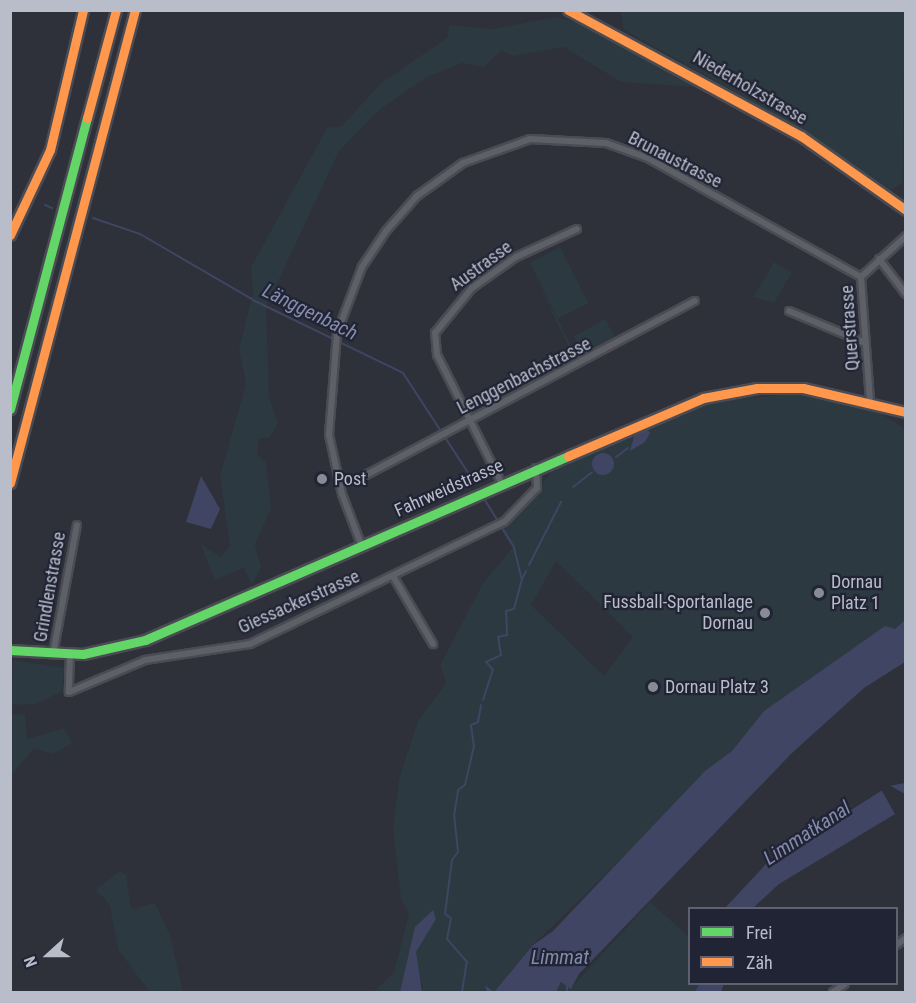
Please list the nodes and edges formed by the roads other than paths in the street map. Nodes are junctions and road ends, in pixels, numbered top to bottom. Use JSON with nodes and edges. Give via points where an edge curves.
{"nodes":[{"id":1,"x":83,"y":10,"type":"edge"},
{"id":2,"x":116,"y":10,"type":"edge"},
{"id":3,"x":135,"y":10,"type":"edge"},
{"id":4,"x":568,"y":10,"type":"edge"},
{"id":5,"x":906,"y":210,"type":"edge"},
{"id":6,"x":577,"y":229,"type":"dead end"},
{"id":7,"x":10,"y":235,"type":"edge"},
{"id":8,"x":906,"y":236,"type":"edge"},
{"id":9,"x":879,"y":259,"type":"junction"},
{"id":10,"x":861,"y":277,"type":"junction"},
{"id":11,"x":906,"y":294,"type":"edge"},
{"id":12,"x":694,"y":301,"type":"dead end"},
{"id":13,"x":789,"y":311,"type":"dead end"},
{"id":14,"x":863,"y":342,"type":"junction"},
{"id":15,"x":870,"y":401,"type":"junction"},
{"id":16,"x":10,"y":409,"type":"edge"},
{"id":17,"x":906,"y":412,"type":"edge"},
{"id":18,"x":470,"y":421,"type":"junction"},
{"id":19,"x":536,"y":467,"type":"junction"},
{"id":20,"x":366,"y":475,"type":"dead end"},
{"id":21,"x":501,"y":482,"type":"junction"},
{"id":22,"x":10,"y":483,"type":"edge"},
{"id":23,"x":77,"y":525,"type":"dead end"},
{"id":24,"x":361,"y":544,"type":"junction"},
{"id":25,"x":393,"y":576,"type":"junction"},
{"id":26,"x":433,"y":644,"type":"dead end"},
{"id":27,"x":10,"y":650,"type":"edge"},
{"id":28,"x":53,"y":655,"type":"junction"},
{"id":29,"x":70,"y":655,"type":"junction"}],
"edges":[{"from":1,"to":7,"type":"main road","via":[[50,150]]},
{"from":2,"to":16,"type":"main road"},
{"from":3,"to":22,"type":"main road"},
{"from":4,"to":5,"type":"main road","name":"Niederholzstrasse","via":[[621,34],[801,136]]},
{"from":6,"to":18,"type":"street","name":"Austrasse","via":[[516,257],[458,299],[436,327],[437,355]]},
{"from":8,"to":9,"type":"street","name":"Querstrasse"},
{"from":9,"to":10,"type":"street","name":"Querstrasse"},
{"from":9,"to":11,"type":"street"},
{"from":10,"to":14,"type":"street","name":"Querstrasse"},
{"from":10,"to":24,"type":"street","name":"Brunaustrasse","via":[[626,149],[582,138],[530,139],[463,163],[399,214],[362,267],[337,333],[329,435],[340,486]]},
{"from":12,"to":18,"type":"street","name":"Lenggenbachstrasse"},
{"from":13,"to":14,"type":"street"},
{"from":14,"to":15,"type":"street","name":"Querstrasse"},
{"from":15,"to":17,"type":"main road","name":"Fahrweidstrasse"},
{"from":15,"to":19,"type":"main road","name":"Fahrweidstrasse","via":[[803,388],[722,393],[667,410]]},
{"from":18,"to":20,"type":"street","name":"Lenggenbachstrasse"},
{"from":18,"to":21,"type":"street","name":"Austrasse"},
{"from":19,"to":21,"type":"main road","name":"Fahrweidstrasse"},
{"from":19,"to":25,"type":"street","name":"Giessackerstrasse","via":[[537,488],[500,524]]},
{"from":21,"to":24,"type":"main road","name":"Fahrweidstrasse"},
{"from":23,"to":28,"type":"street","name":"Grindlenstrasse"},
{"from":24,"to":29,"type":"main road","name":"Fahrweidstrasse","via":[[171,631],[117,648]]},
{"from":25,"to":26,"type":"street"},
{"from":25,"to":29,"type":"street","name":"Giessackerstrasse","via":[[250,644],[145,660],[69,692]]},
{"from":27,"to":28,"type":"main road","name":"Fahrweidstrasse"},
{"from":28,"to":29,"type":"main road","name":"Fahrweidstrasse"}]}
